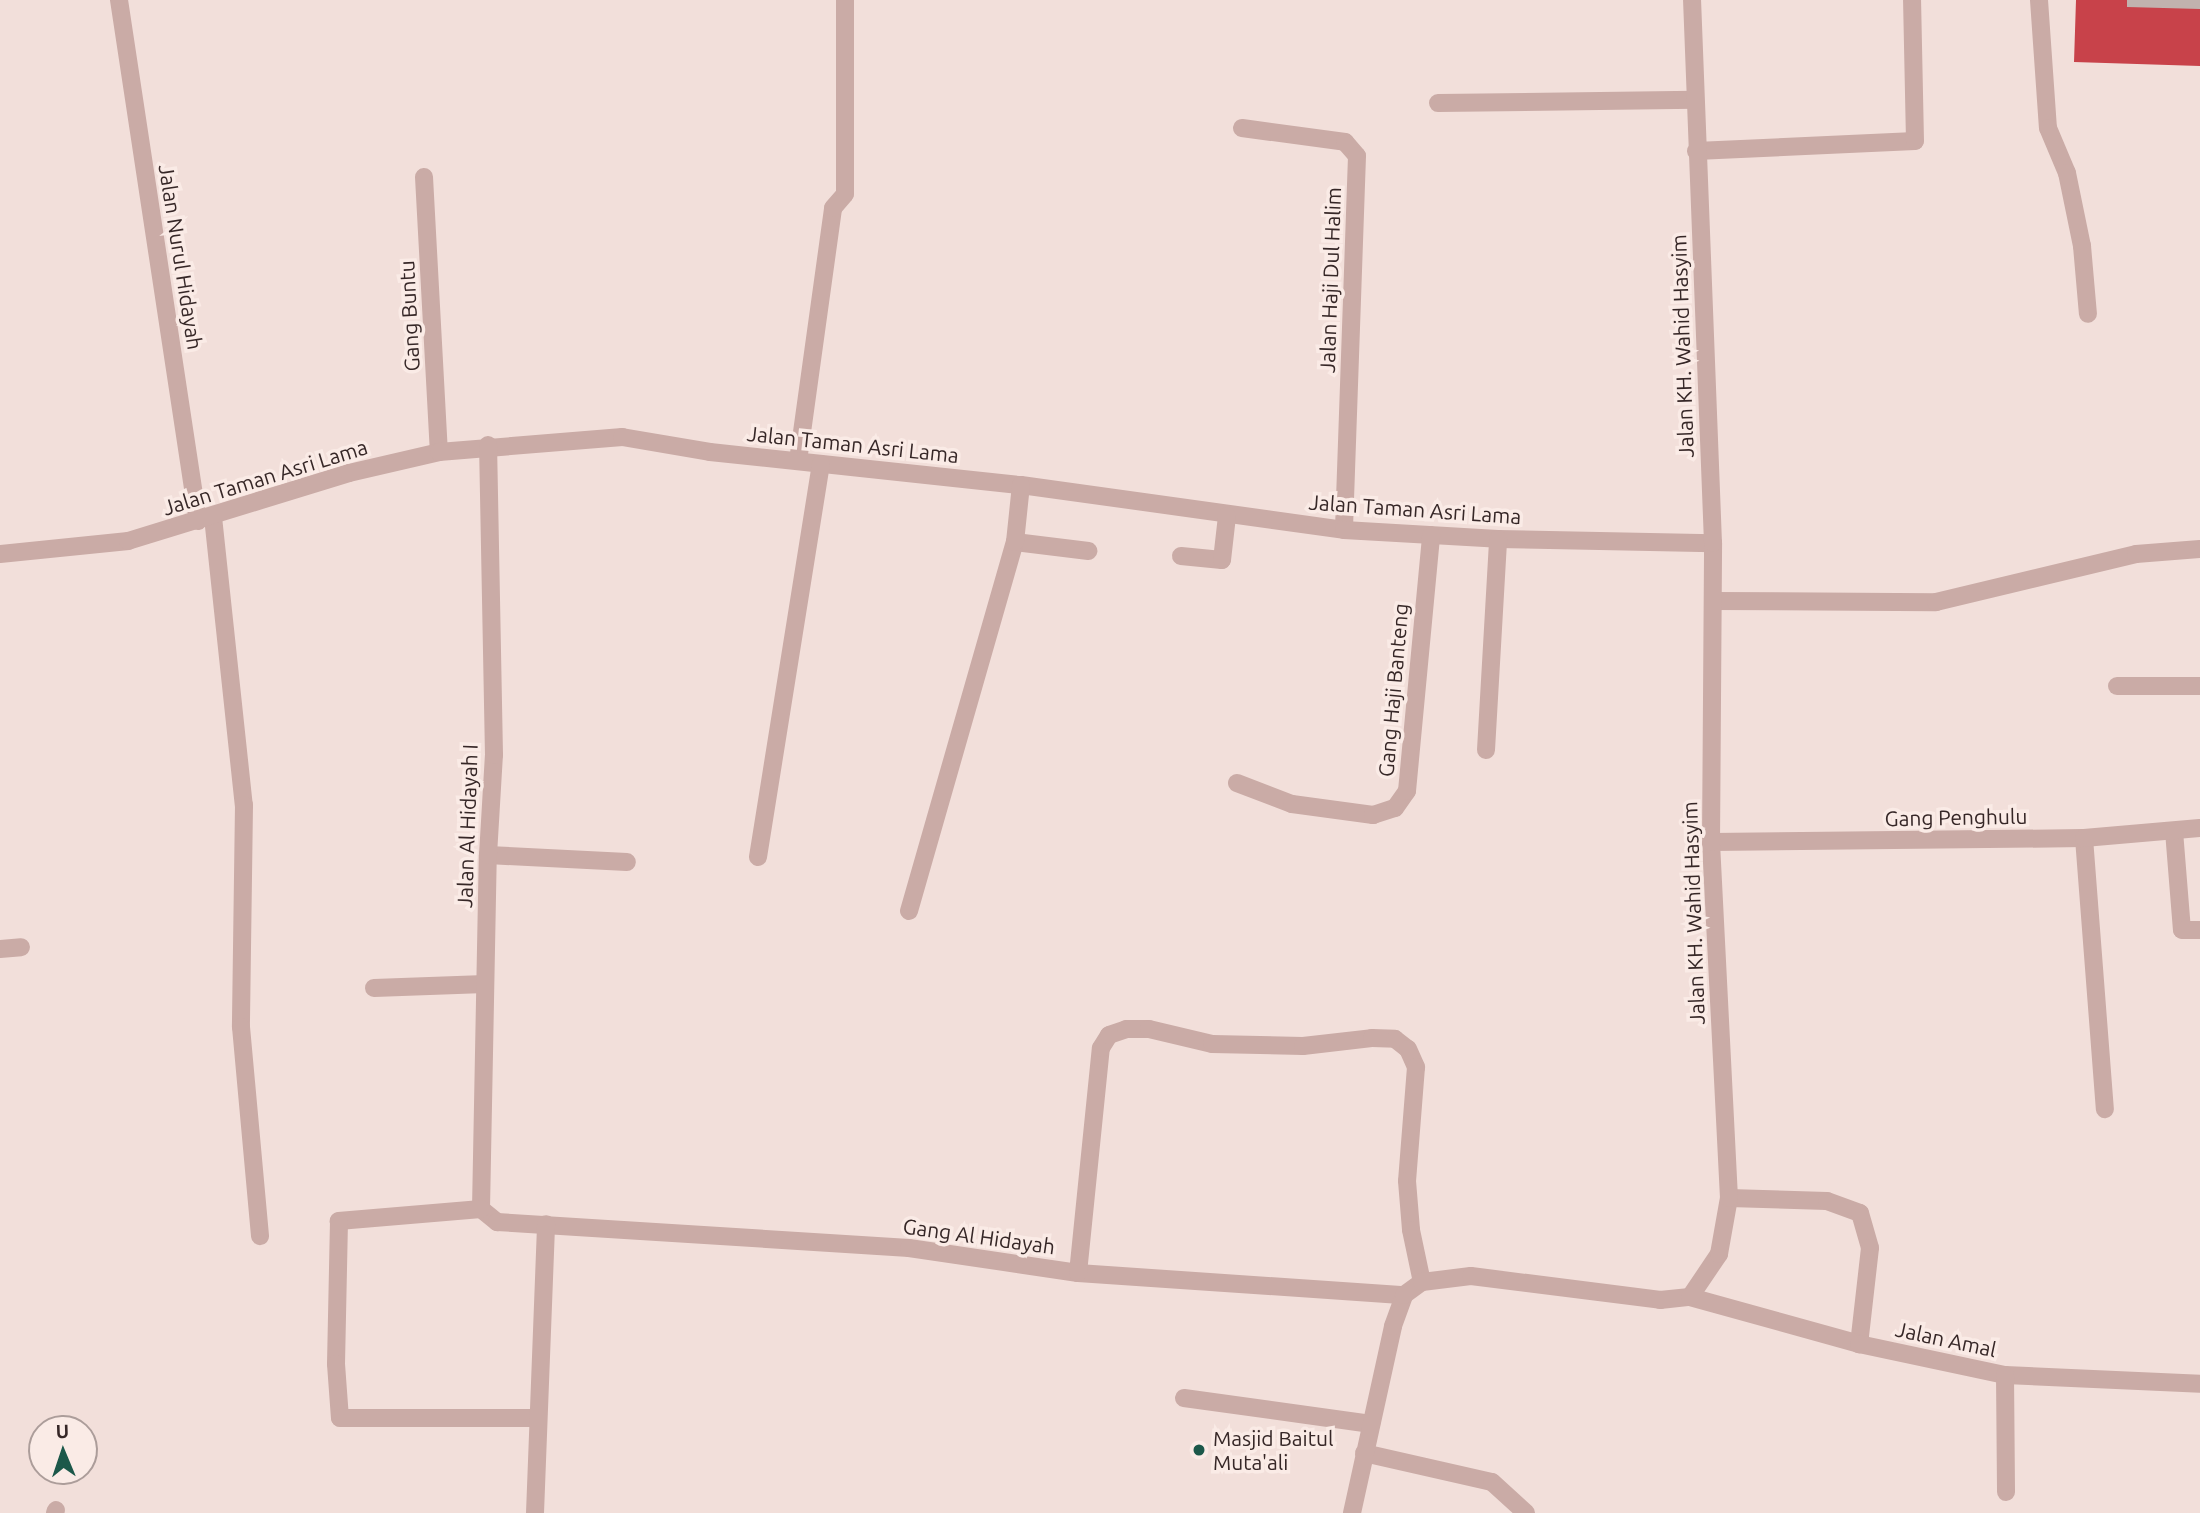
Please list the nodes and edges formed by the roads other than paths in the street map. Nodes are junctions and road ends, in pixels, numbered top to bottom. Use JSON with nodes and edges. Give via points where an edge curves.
{"nodes":[{"id":1,"x":119,"y":0,"type":"edge"},
{"id":2,"x":845,"y":0,"type":"edge"},
{"id":3,"x":1692,"y":0,"type":"edge"},
{"id":4,"x":1912,"y":0,"type":"edge"},
{"id":5,"x":2039,"y":0,"type":"edge"},
{"id":6,"x":1695,"y":100,"type":"junction"},
{"id":7,"x":1438,"y":103,"type":"dead end"},
{"id":8,"x":1242,"y":128,"type":"dead end"},
{"id":9,"x":1696,"y":151,"type":"junction"},
{"id":10,"x":424,"y":177,"type":"dead end"},
{"id":11,"x":2088,"y":314,"type":"dead end"},
{"id":12,"x":488,"y":445,"type":"junction"},
{"id":13,"x":439,"y":452,"type":"junction"},
{"id":14,"x":798,"y":461,"type":"junction"},
{"id":15,"x":821,"y":464,"type":"junction"},
{"id":16,"x":1021,"y":485,"type":"junction"},
{"id":17,"x":1227,"y":516,"type":"junction"},
{"id":18,"x":206,"y":519,"type":"junction"},
{"id":19,"x":1344,"y":530,"type":"junction"},
{"id":20,"x":1431,"y":535,"type":"junction"},
{"id":21,"x":1498,"y":539,"type":"junction"},
{"id":22,"x":1015,"y":542,"type":"junction"},
{"id":23,"x":1713,"y":544,"type":"junction"},
{"id":24,"x":2200,"y":549,"type":"edge"},
{"id":25,"x":1088,"y":551,"type":"dead end"},
{"id":26,"x":0,"y":554,"type":"edge"},
{"id":27,"x":1181,"y":556,"type":"dead end"},
{"id":28,"x":1713,"y":601,"type":"junction"},
{"id":29,"x":2117,"y":686,"type":"dead end"},
{"id":30,"x":2200,"y":686,"type":"edge"},
{"id":31,"x":1486,"y":750,"type":"dead end"},
{"id":32,"x":1237,"y":783,"type":"dead end"},
{"id":33,"x":2200,"y":828,"type":"edge"},
{"id":34,"x":2174,"y":831,"type":"junction"},
{"id":35,"x":2084,"y":838,"type":"junction"},
{"id":36,"x":1711,"y":842,"type":"junction"},
{"id":37,"x":488,"y":855,"type":"junction"},
{"id":38,"x":758,"y":857,"type":"dead end"},
{"id":39,"x":627,"y":862,"type":"dead end"},
{"id":40,"x":909,"y":912,"type":"dead end"},
{"id":41,"x":2200,"y":930,"type":"edge"},
{"id":42,"x":21,"y":947,"type":"dead end"},
{"id":43,"x":0,"y":949,"type":"edge"},
{"id":44,"x":485,"y":984,"type":"junction"},
{"id":45,"x":374,"y":988,"type":"dead end"},
{"id":46,"x":2105,"y":1109,"type":"dead end"},
{"id":47,"x":1729,"y":1198,"type":"junction"},
{"id":48,"x":481,"y":1209,"type":"junction"},
{"id":49,"x":546,"y":1224,"type":"junction"},
{"id":50,"x":260,"y":1236,"type":"dead end"},
{"id":51,"x":1078,"y":1273,"type":"junction"},
{"id":52,"x":1422,"y":1282,"type":"junction"},
{"id":53,"x":1404,"y":1295,"type":"junction"},
{"id":54,"x":1690,"y":1297,"type":"junction"},
{"id":55,"x":1859,"y":1343,"type":"junction"},
{"id":56,"x":2006,"y":1375,"type":"junction"},
{"id":57,"x":2200,"y":1384,"type":"edge"},
{"id":58,"x":1184,"y":1398,"type":"dead end"},
{"id":59,"x":537,"y":1418,"type":"junction"},
{"id":60,"x":1371,"y":1424,"type":"junction"},
{"id":61,"x":1364,"y":1453,"type":"junction"},
{"id":62,"x":2006,"y":1492,"type":"dead end"},
{"id":63,"x":535,"y":1513,"type":"edge"},
{"id":64,"x":1352,"y":1513,"type":"edge"},
{"id":65,"x":1526,"y":1513,"type":"edge"}],
"edges":[{"from":1,"to":18,"type":"street","name":"Jalan Nurul Hidayah"},
{"from":2,"to":14,"type":"street","via":[[845,194],[832,208]]},
{"from":3,"to":6,"type":"street","name":"Jalan KH. Wahid Hasyim"},
{"from":4,"to":9,"type":"street","via":[[1915,141]]},
{"from":5,"to":11,"type":"street","via":[[2048,128],[2067,173]]},
{"from":6,"to":7,"type":"street"},
{"from":6,"to":9,"type":"street","name":"Jalan KH. Wahid Hasyim"},
{"from":8,"to":19,"type":"street","name":"Jalan Haji Dul Halim","via":[[1345,142],[1357,156]]},
{"from":9,"to":23,"type":"street","name":"Jalan KH. Wahid Hasyim"},
{"from":10,"to":13,"type":"street","name":"Gang Buntu"},
{"from":12,"to":13,"type":"street","name":"Jalan Taman Asri Lama"},
{"from":12,"to":14,"type":"street","name":"Jalan Taman Asri Lama","via":[[622,437]]},
{"from":12,"to":37,"type":"street","name":"Jalan Al Hidayah I","via":[[494,755]]},
{"from":13,"to":18,"type":"street","name":"Jalan Taman Asri Lama","via":[[349,473]]},
{"from":14,"to":15,"type":"street","name":"Jalan Taman Asri Lama"},
{"from":15,"to":16,"type":"street","name":"Jalan Taman Asri Lama"},
{"from":15,"to":38,"type":"street"},
{"from":16,"to":17,"type":"street","name":"Jalan Taman Asri Lama"},
{"from":16,"to":22,"type":"street"},
{"from":17,"to":19,"type":"street","name":"Jalan Taman Asri Lama"},
{"from":17,"to":27,"type":"street","via":[[1222,560]]},
{"from":18,"to":26,"type":"street","name":"Jalan Taman Asri Lama","via":[[92,547],[42,547]]},
{"from":18,"to":50,"type":"street","name":"Jalan Nurul Hidayah","via":[[244,805],[240,1013]]},
{"from":19,"to":20,"type":"street","name":"Jalan Taman Asri Lama"},
{"from":20,"to":21,"type":"street","name":"Jalan Taman Asri Lama"},
{"from":20,"to":32,"type":"street","name":"Gang Haji Banteng","via":[[1406,790],[1395,808],[1373,815],[1292,804]]},
{"from":21,"to":23,"type":"street","name":"Jalan Taman Asri Lama"},
{"from":21,"to":31,"type":"street"},
{"from":22,"to":25,"type":"street"},
{"from":22,"to":40,"type":"street"},
{"from":23,"to":28,"type":"street","name":"Jalan KH. Wahid Hasyim"},
{"from":24,"to":28,"type":"street","via":[[2136,554],[1936,602]]},
{"from":28,"to":36,"type":"street","name":"Jalan KH. Wahid Hasyim"},
{"from":29,"to":30,"type":"street"},
{"from":33,"to":34,"type":"street","name":"Gang Penghulu"},
{"from":34,"to":35,"type":"street","name":"Gang Penghulu"},
{"from":34,"to":41,"type":"street","via":[[2182,930]]},
{"from":35,"to":36,"type":"street","name":"Gang Penghulu"},
{"from":35,"to":46,"type":"street"},
{"from":36,"to":47,"type":"street","name":"Jalan KH. Wahid Hasyim"},
{"from":37,"to":39,"type":"street"},
{"from":37,"to":44,"type":"street","name":"Jalan Al Hidayah I"},
{"from":42,"to":43,"type":"street"},
{"from":44,"to":45,"type":"street"},
{"from":44,"to":48,"type":"street","name":"Jalan Al Hidayah I"},
{"from":47,"to":54,"type":"street","name":"Jalan KH. Wahid Hasyim","via":[[1719,1254]]},
{"from":47,"to":55,"type":"street","via":[[1827,1201],[1860,1213],[1870,1248]]},
{"from":48,"to":49,"type":"street","name":"Gang Al Hidayah","via":[[497,1222]]},
{"from":48,"to":59,"type":"street","via":[[339,1221],[340,1418]]},
{"from":49,"to":51,"type":"street","name":"Gang Al Hidayah","via":[[909,1248]]},
{"from":49,"to":59,"type":"street"},
{"from":51,"to":52,"type":"street","via":[[1101,1048],[1109,1035],[1149,1029],[1212,1044],[1303,1046],[1372,1038],[1395,1039],[1408,1049],[1416,1067],[1407,1181]]},
{"from":51,"to":53,"type":"street","name":"Gang Al Hidayah"},
{"from":52,"to":53,"type":"street"},
{"from":52,"to":54,"type":"street","via":[[1471,1276],[1660,1300]]},
{"from":53,"to":60,"type":"street"},
{"from":54,"to":55,"type":"street","name":"Jalan Amal"},
{"from":55,"to":56,"type":"street","name":"Jalan Amal"},
{"from":56,"to":57,"type":"street","name":"Jalan Amal"},
{"from":56,"to":62,"type":"street"},
{"from":58,"to":60,"type":"street"},
{"from":59,"to":63,"type":"street"},
{"from":60,"to":61,"type":"street"},
{"from":61,"to":64,"type":"street"},
{"from":61,"to":65,"type":"street","via":[[1492,1482]]}]}
